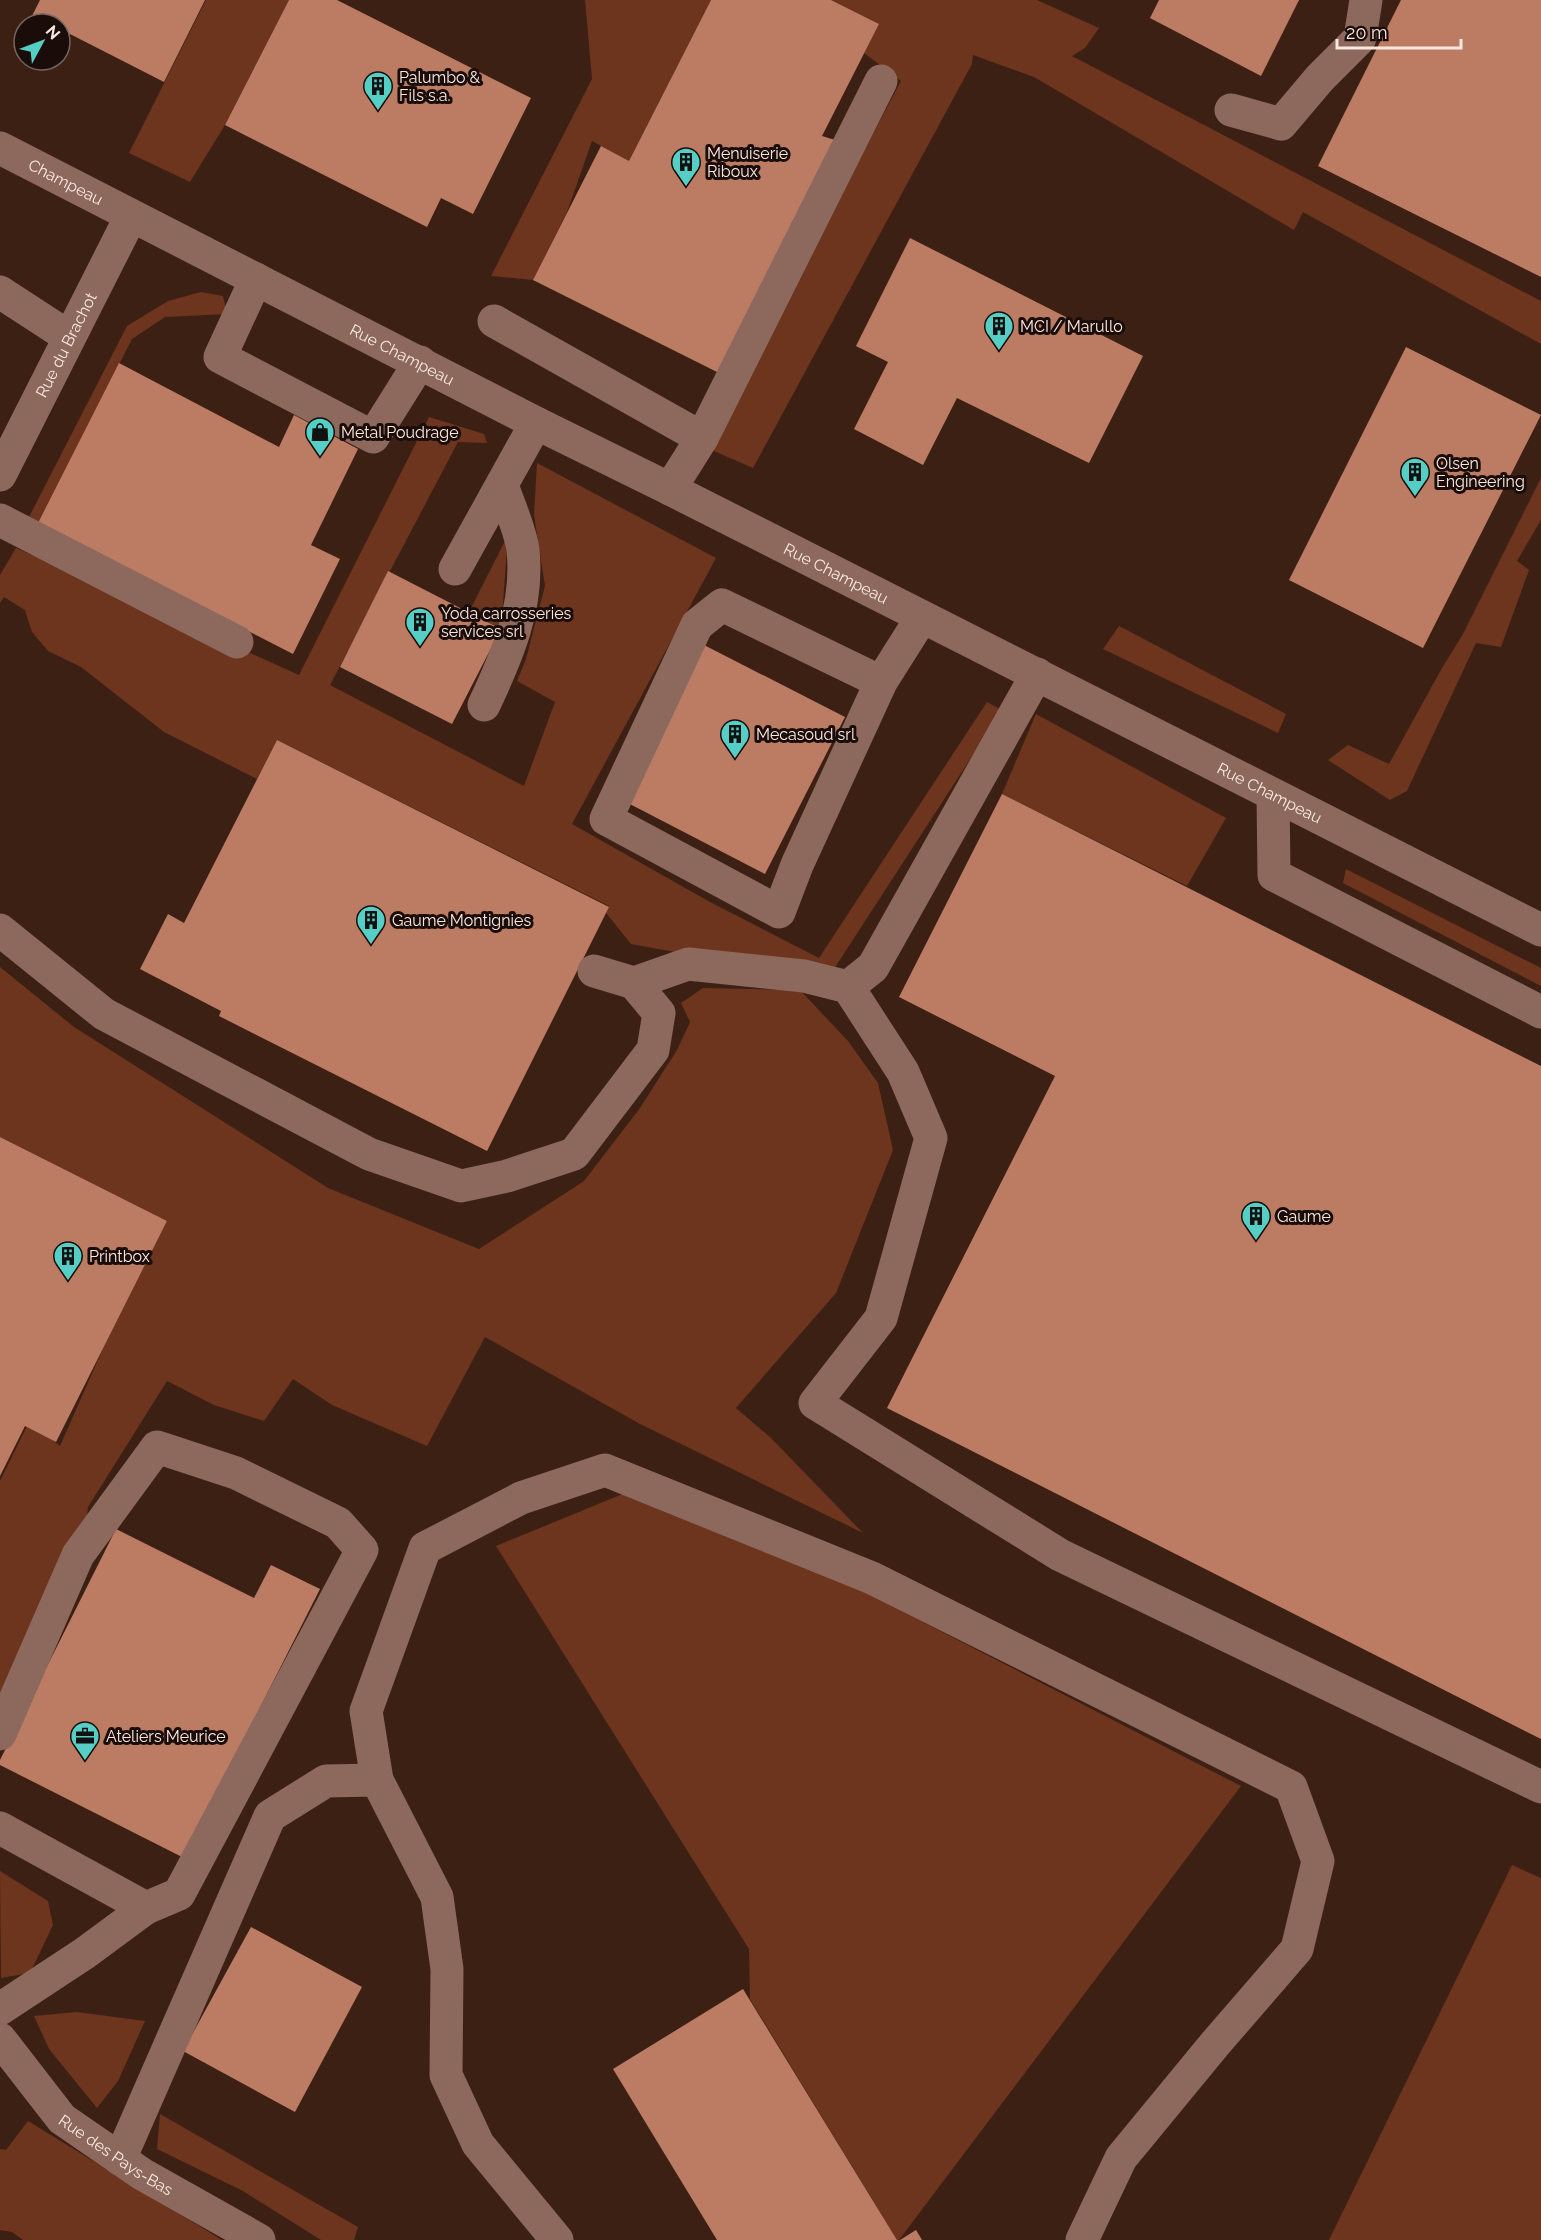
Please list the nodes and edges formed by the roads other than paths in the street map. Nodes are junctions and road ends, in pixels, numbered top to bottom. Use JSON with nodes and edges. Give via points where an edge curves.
{"nodes":[{"id":1,"x":1366,"y":0,"type":"edge"},
{"id":2,"x":881,"y":81,"type":"dead end"},
{"id":3,"x":1231,"y":110,"type":"dead end"},
{"id":4,"x":0,"y":148,"type":"edge"},
{"id":5,"x":131,"y":216,"type":"junction"},
{"id":6,"x":256,"y":279,"type":"junction"},
{"id":7,"x":0,"y":292,"type":"edge"},
{"id":8,"x":494,"y":321,"type":"dead end"},
{"id":9,"x":69,"y":337,"type":"junction"},
{"id":10,"x":420,"y":362,"type":"junction"},
{"id":11,"x":536,"y":423,"type":"junction"},
{"id":12,"x":8,"y":435,"type":"edge"},
{"id":13,"x":702,"y":438,"type":"junction"},
{"id":14,"x":0,"y":475,"type":"edge"},
{"id":15,"x":502,"y":485,"type":"junction"},
{"id":16,"x":670,"y":489,"type":"junction"},
{"id":17,"x":0,"y":520,"type":"edge"},
{"id":18,"x":455,"y":569,"type":"dead end"},
{"id":19,"x":922,"y":616,"type":"junction"},
{"id":20,"x":237,"y":642,"type":"dead end"},
{"id":21,"x":1037,"y":674,"type":"junction"},
{"id":22,"x":881,"y":682,"type":"junction"},
{"id":23,"x":484,"y":705,"type":"dead end"},
{"id":24,"x":1273,"y":795,"type":"junction"},
{"id":25,"x":0,"y":930,"type":"edge"},
{"id":26,"x":1541,"y":930,"type":"edge"},
{"id":27,"x":594,"y":971,"type":"dead end"},
{"id":28,"x":634,"y":983,"type":"junction"},
{"id":29,"x":848,"y":987,"type":"junction"},
{"id":30,"x":1541,"y":1012,"type":"edge"},
{"id":31,"x":0,"y":1734,"type":"edge"},
{"id":32,"x":376,"y":1780,"type":"junction"},
{"id":33,"x":1541,"y":1787,"type":"edge"},
{"id":34,"x":0,"y":1828,"type":"edge"},
{"id":35,"x":146,"y":1908,"type":"junction"},
{"id":36,"x":0,"y":2009,"type":"edge"},
{"id":37,"x":0,"y":2039,"type":"edge"},
{"id":38,"x":120,"y":2159,"type":"junction"},
{"id":39,"x":259,"y":2240,"type":"edge"},
{"id":40,"x":556,"y":2240,"type":"edge"},
{"id":41,"x":1082,"y":2240,"type":"edge"}],
"edges":[{"from":1,"to":3,"type":"street","via":[[1360,38],[1281,124]]},
{"from":2,"to":13,"type":"street"},
{"from":4,"to":5,"type":"street","name":"Champeau"},
{"from":5,"to":6,"type":"street","name":"Rue Champeau"},
{"from":5,"to":9,"type":"street","name":"Rue du Brachot"},
{"from":6,"to":10,"type":"street","name":"Rue Champeau"},
{"from":6,"to":10,"type":"street","via":[[220,357],[373,437]]},
{"from":7,"to":9,"type":"street"},
{"from":8,"to":13,"type":"street"},
{"from":9,"to":12,"type":"street","name":"Rue du Brachot"},
{"from":10,"to":11,"type":"street","name":"Rue Champeau"},
{"from":11,"to":15,"type":"street"},
{"from":11,"to":16,"type":"street","name":"Rue Champeau"},
{"from":12,"to":14,"type":"street","name":"Rue du Brachot"},
{"from":13,"to":16,"type":"street"},
{"from":15,"to":18,"type":"street"},
{"from":15,"to":23,"type":"street","via":[[523,549],[522,607],[507,656]]},
{"from":16,"to":19,"type":"street","name":"Rue Champeau"},
{"from":17,"to":20,"type":"street"},
{"from":19,"to":21,"type":"street","name":"Rue Champeau"},
{"from":19,"to":22,"type":"street"},
{"from":21,"to":24,"type":"street","name":"Rue Champeau"},
{"from":21,"to":29,"type":"street","via":[[873,967]]},
{"from":22,"to":22,"type":"street","via":[[722,605],[697,625],[606,819],[779,912],[797,864]]},
{"from":24,"to":26,"type":"street","name":"Rue Champeau"},
{"from":24,"to":30,"type":"street","via":[[1274,875]]},
{"from":25,"to":28,"type":"street","via":[[104,1014],[369,1154],[461,1186],[574,1154],[653,1050],[659,1012]]},
{"from":27,"to":28,"type":"street"},
{"from":28,"to":29,"type":"street","via":[[688,964],[804,976]]},
{"from":29,"to":33,"type":"street","via":[[903,1072],[931,1138],[881,1318],[815,1404],[1060,1555]]},
{"from":31,"to":35,"type":"street","via":[[78,1555],[157,1447],[236,1473],[338,1523],[362,1550],[179,1894]]},
{"from":32,"to":38,"type":"street","via":[[326,1781],[270,1816]]},
{"from":32,"to":40,"type":"street","via":[[437,1896],[447,1969],[446,2075],[478,2144]]},
{"from":32,"to":41,"type":"street","via":[[366,1711],[425,1548],[521,1498],[605,1470],[872,1578],[1291,1787],[1318,1861],[1297,1949],[1121,2158]]},
{"from":34,"to":35,"type":"street"},
{"from":35,"to":36,"type":"street"},
{"from":37,"to":38,"type":"street","name":"Rue des Pays-Bas","via":[[62,2119]]},
{"from":38,"to":39,"type":"street","name":"Rue des Pays-Bas"}]}
